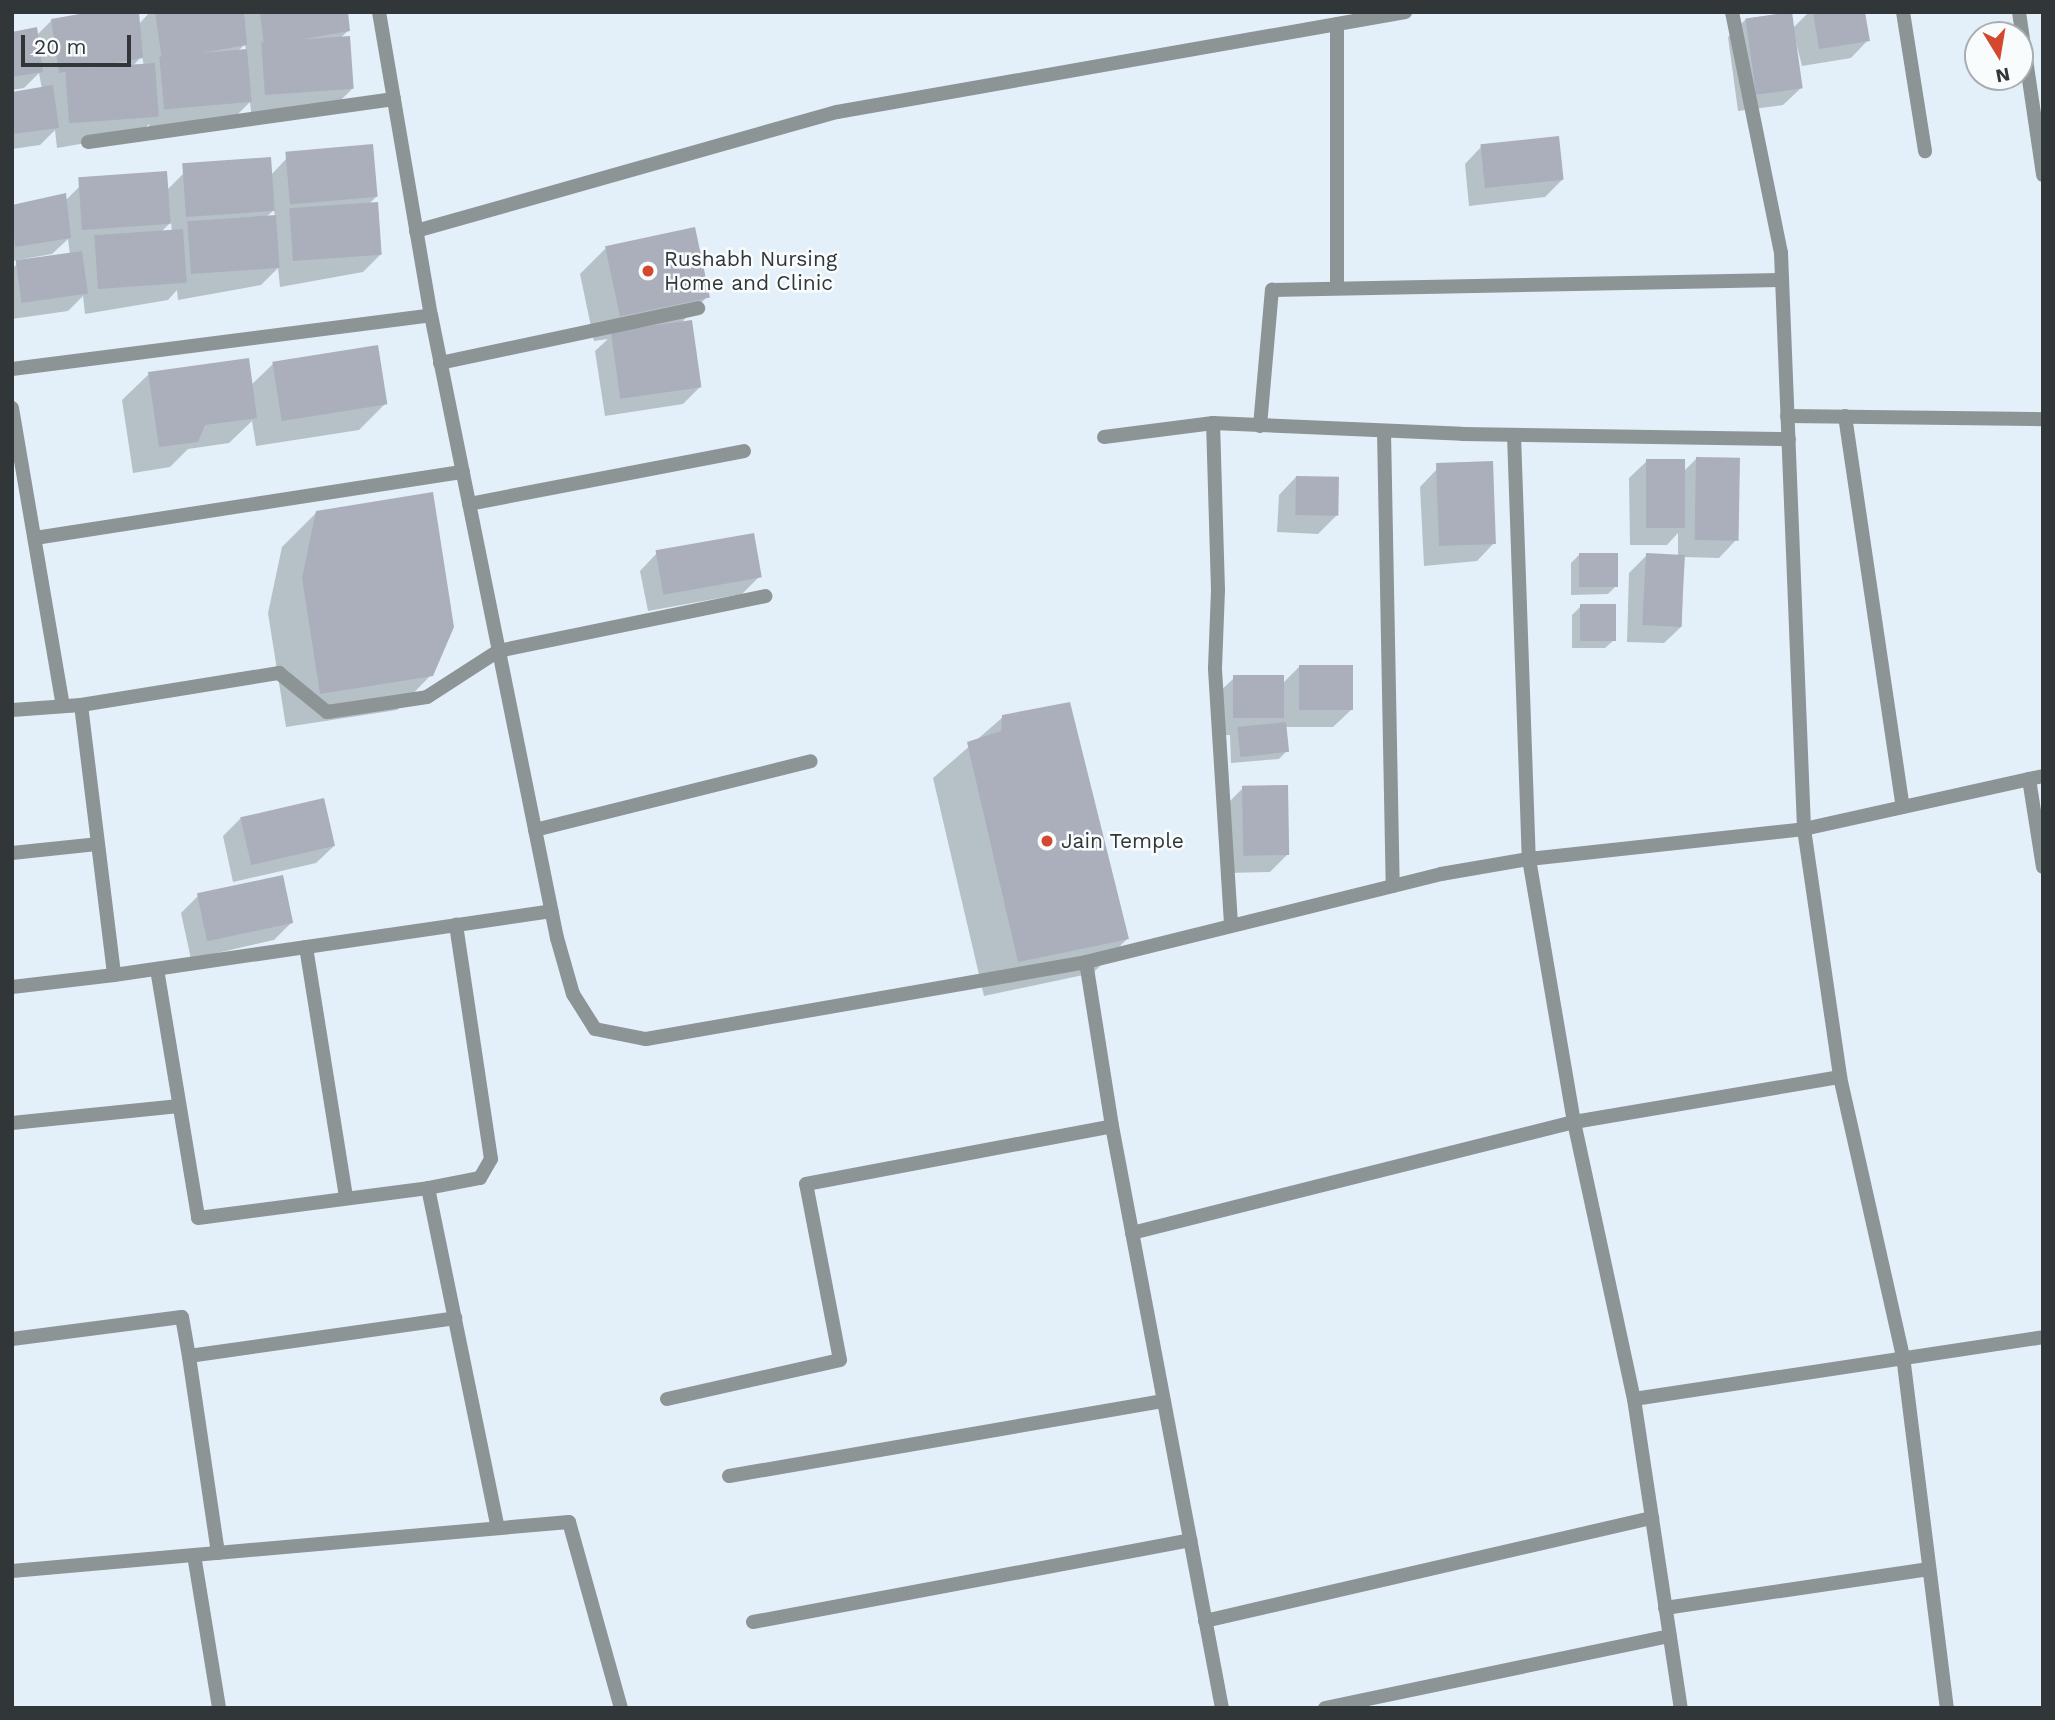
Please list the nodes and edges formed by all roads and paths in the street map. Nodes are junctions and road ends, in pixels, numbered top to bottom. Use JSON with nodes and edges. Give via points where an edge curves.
{"nodes":[{"id":1,"x":379,"y":12,"type":"edge"},
{"id":2,"x":1405,"y":12,"type":"edge"},
{"id":3,"x":1732,"y":12,"type":"edge"},
{"id":4,"x":1903,"y":12,"type":"edge"},
{"id":5,"x":2019,"y":12,"type":"edge"},
{"id":6,"x":1337,"y":24,"type":"junction"},
{"id":7,"x":394,"y":99,"type":"junction"},
{"id":8,"x":88,"y":142,"type":"dead end"},
{"id":9,"x":1925,"y":151,"type":"dead end"},
{"id":10,"x":2042,"y":169,"type":"edge"},
{"id":11,"x":416,"y":231,"type":"junction"},
{"id":12,"x":1782,"y":280,"type":"junction"},
{"id":13,"x":1337,"y":288,"type":"junction"},
{"id":14,"x":698,"y":308,"type":"dead end"},
{"id":15,"x":431,"y":316,"type":"junction"},
{"id":16,"x":440,"y":363,"type":"junction"},
{"id":17,"x":12,"y":369,"type":"edge"},
{"id":18,"x":12,"y":408,"type":"edge"},
{"id":19,"x":1787,"y":416,"type":"junction"},
{"id":20,"x":1845,"y":416,"type":"junction"},
{"id":21,"x":2043,"y":419,"type":"edge"},
{"id":22,"x":1213,"y":423,"type":"junction"},
{"id":23,"x":1260,"y":426,"type":"junction"},
{"id":24,"x":1384,"y":431,"type":"junction"},
{"id":25,"x":1514,"y":435,"type":"junction"},
{"id":26,"x":1104,"y":437,"type":"dead end"},
{"id":27,"x":1788,"y":439,"type":"junction"},
{"id":28,"x":744,"y":451,"type":"dead end"},
{"id":29,"x":463,"y":472,"type":"junction"},
{"id":30,"x":469,"y":504,"type":"junction"},
{"id":31,"x":35,"y":538,"type":"junction"},
{"id":32,"x":765,"y":596,"type":"dead end"},
{"id":33,"x":498,"y":650,"type":"junction"},
{"id":34,"x":63,"y":705,"type":"junction"},
{"id":35,"x":81,"y":705,"type":"junction"},
{"id":36,"x":12,"y":710,"type":"edge"},
{"id":37,"x":811,"y":761,"type":"dead end"},
{"id":38,"x":2036,"y":777,"type":"edge"},
{"id":39,"x":1903,"y":807,"type":"junction"},
{"id":40,"x":1804,"y":829,"type":"junction"},
{"id":41,"x":535,"y":830,"type":"junction"},
{"id":42,"x":97,"y":845,"type":"junction"},
{"id":43,"x":12,"y":853,"type":"edge"},
{"id":44,"x":1529,"y":859,"type":"junction"},
{"id":45,"x":2043,"y":867,"type":"edge"},
{"id":46,"x":1393,"y":886,"type":"junction"},
{"id":47,"x":551,"y":911,"type":"junction"},
{"id":48,"x":1231,"y":924,"type":"junction"},
{"id":49,"x":456,"y":925,"type":"junction"},
{"id":50,"x":306,"y":947,"type":"junction"},
{"id":51,"x":1086,"y":962,"type":"junction"},
{"id":52,"x":157,"y":969,"type":"junction"},
{"id":53,"x":114,"y":975,"type":"junction"},
{"id":54,"x":12,"y":987,"type":"edge"},
{"id":55,"x":1840,"y":1077,"type":"junction"},
{"id":56,"x":179,"y":1106,"type":"junction"},
{"id":57,"x":1574,"y":1122,"type":"junction"},
{"id":58,"x":12,"y":1123,"type":"edge"},
{"id":59,"x":1112,"y":1126,"type":"junction"},
{"id":60,"x":428,"y":1188,"type":"junction"},
{"id":61,"x":346,"y":1197,"type":"junction"},
{"id":62,"x":1132,"y":1233,"type":"junction"},
{"id":63,"x":455,"y":1318,"type":"junction"},
{"id":64,"x":2043,"y":1337,"type":"edge"},
{"id":65,"x":12,"y":1339,"type":"edge"},
{"id":66,"x":189,"y":1356,"type":"junction"},
{"id":67,"x":1903,"y":1356,"type":"junction"},
{"id":68,"x":667,"y":1399,"type":"dead end"},
{"id":69,"x":1634,"y":1399,"type":"junction"},
{"id":70,"x":1164,"y":1401,"type":"junction"},
{"id":71,"x":729,"y":1476,"type":"dead end"},
{"id":72,"x":1652,"y":1518,"type":"junction"},
{"id":73,"x":498,"y":1528,"type":"junction"},
{"id":74,"x":1189,"y":1540,"type":"junction"},
{"id":75,"x":218,"y":1553,"type":"junction"},
{"id":76,"x":194,"y":1555,"type":"junction"},
{"id":77,"x":1930,"y":1569,"type":"junction"},
{"id":78,"x":12,"y":1571,"type":"edge"},
{"id":79,"x":1665,"y":1608,"type":"junction"},
{"id":80,"x":1205,"y":1621,"type":"junction"},
{"id":81,"x":753,"y":1622,"type":"dead end"},
{"id":82,"x":1670,"y":1636,"type":"junction"},
{"id":83,"x":219,"y":1708,"type":"edge"},
{"id":84,"x":621,"y":1708,"type":"edge"},
{"id":85,"x":1222,"y":1708,"type":"edge"},
{"id":86,"x":1325,"y":1708,"type":"edge"},
{"id":87,"x":1681,"y":1708,"type":"edge"},
{"id":88,"x":1947,"y":1708,"type":"edge"}],
"edges":[{"from":1,"to":7,"type":"street"},
{"from":2,"to":6,"type":"street"},
{"from":3,"to":12,"type":"street","via":[[1781,253]]},
{"from":4,"to":9,"type":"street"},
{"from":5,"to":10,"type":"street"},
{"from":6,"to":11,"type":"street","via":[[837,112]]},
{"from":6,"to":13,"type":"street"},
{"from":7,"to":8,"type":"street"},
{"from":7,"to":11,"type":"street"},
{"from":11,"to":15,"type":"street"},
{"from":12,"to":13,"type":"street"},
{"from":12,"to":19,"type":"street"},
{"from":13,"to":23,"type":"street","via":[[1272,290]]},
{"from":14,"to":16,"type":"street"},
{"from":15,"to":16,"type":"street"},
{"from":15,"to":17,"type":"street"},
{"from":16,"to":29,"type":"street"},
{"from":18,"to":31,"type":"street"},
{"from":19,"to":20,"type":"street"},
{"from":19,"to":27,"type":"street"},
{"from":20,"to":21,"type":"street"},
{"from":20,"to":39,"type":"street"},
{"from":22,"to":23,"type":"street"},
{"from":22,"to":26,"type":"street"},
{"from":22,"to":48,"type":"street","via":[[1218,590],[1215,668]]},
{"from":23,"to":24,"type":"street"},
{"from":24,"to":25,"type":"street"},
{"from":24,"to":46,"type":"street"},
{"from":25,"to":27,"type":"street"},
{"from":25,"to":44,"type":"street"},
{"from":27,"to":40,"type":"street"},
{"from":28,"to":30,"type":"street"},
{"from":29,"to":30,"type":"street"},
{"from":29,"to":31,"type":"street"},
{"from":30,"to":33,"type":"street"},
{"from":31,"to":34,"type":"street"},
{"from":32,"to":33,"type":"street"},
{"from":33,"to":35,"type":"street","via":[[427,697],[327,712],[279,673]]},
{"from":33,"to":41,"type":"street"},
{"from":34,"to":35,"type":"street"},
{"from":34,"to":36,"type":"street"},
{"from":35,"to":42,"type":"street"},
{"from":37,"to":41,"type":"street"},
{"from":38,"to":39,"type":"street"},
{"from":38,"to":45,"type":"street"},
{"from":39,"to":40,"type":"street"},
{"from":40,"to":44,"type":"street"},
{"from":40,"to":55,"type":"street"},
{"from":41,"to":47,"type":"street"},
{"from":42,"to":43,"type":"street"},
{"from":42,"to":53,"type":"street"},
{"from":44,"to":46,"type":"street"},
{"from":44,"to":57,"type":"street"},
{"from":46,"to":48,"type":"street"},
{"from":47,"to":49,"type":"street"},
{"from":47,"to":51,"type":"street","via":[[573,994],[595,1030],[646,1040]]},
{"from":48,"to":51,"type":"street"},
{"from":49,"to":50,"type":"street"},
{"from":49,"to":60,"type":"street","via":[[491,1158],[480,1178]]},
{"from":50,"to":52,"type":"street"},
{"from":50,"to":61,"type":"street"},
{"from":51,"to":59,"type":"street"},
{"from":52,"to":53,"type":"street"},
{"from":52,"to":56,"type":"street"},
{"from":53,"to":54,"type":"street"},
{"from":55,"to":57,"type":"street"},
{"from":55,"to":67,"type":"street"},
{"from":56,"to":58,"type":"street"},
{"from":56,"to":61,"type":"street","via":[[198,1218]]},
{"from":57,"to":62,"type":"street"},
{"from":57,"to":69,"type":"street"},
{"from":59,"to":62,"type":"street"},
{"from":59,"to":68,"type":"street","via":[[806,1184],[840,1360]]},
{"from":60,"to":61,"type":"street"},
{"from":60,"to":63,"type":"street"},
{"from":62,"to":70,"type":"street"},
{"from":63,"to":66,"type":"street"},
{"from":63,"to":73,"type":"street"},
{"from":64,"to":67,"type":"street"},
{"from":65,"to":66,"type":"street","via":[[182,1317]]},
{"from":66,"to":75,"type":"street"},
{"from":67,"to":69,"type":"street"},
{"from":67,"to":77,"type":"street"},
{"from":69,"to":72,"type":"street"},
{"from":70,"to":71,"type":"street"},
{"from":70,"to":74,"type":"street"},
{"from":72,"to":79,"type":"street"},
{"from":72,"to":80,"type":"street"},
{"from":73,"to":75,"type":"street"},
{"from":73,"to":84,"type":"street","via":[[569,1522]]},
{"from":74,"to":80,"type":"street"},
{"from":74,"to":81,"type":"street"},
{"from":75,"to":76,"type":"street"},
{"from":76,"to":78,"type":"street"},
{"from":76,"to":83,"type":"street"},
{"from":77,"to":79,"type":"street"},
{"from":77,"to":88,"type":"street"},
{"from":79,"to":82,"type":"street"},
{"from":80,"to":85,"type":"street"},
{"from":82,"to":86,"type":"street"},
{"from":82,"to":87,"type":"street"}]}
